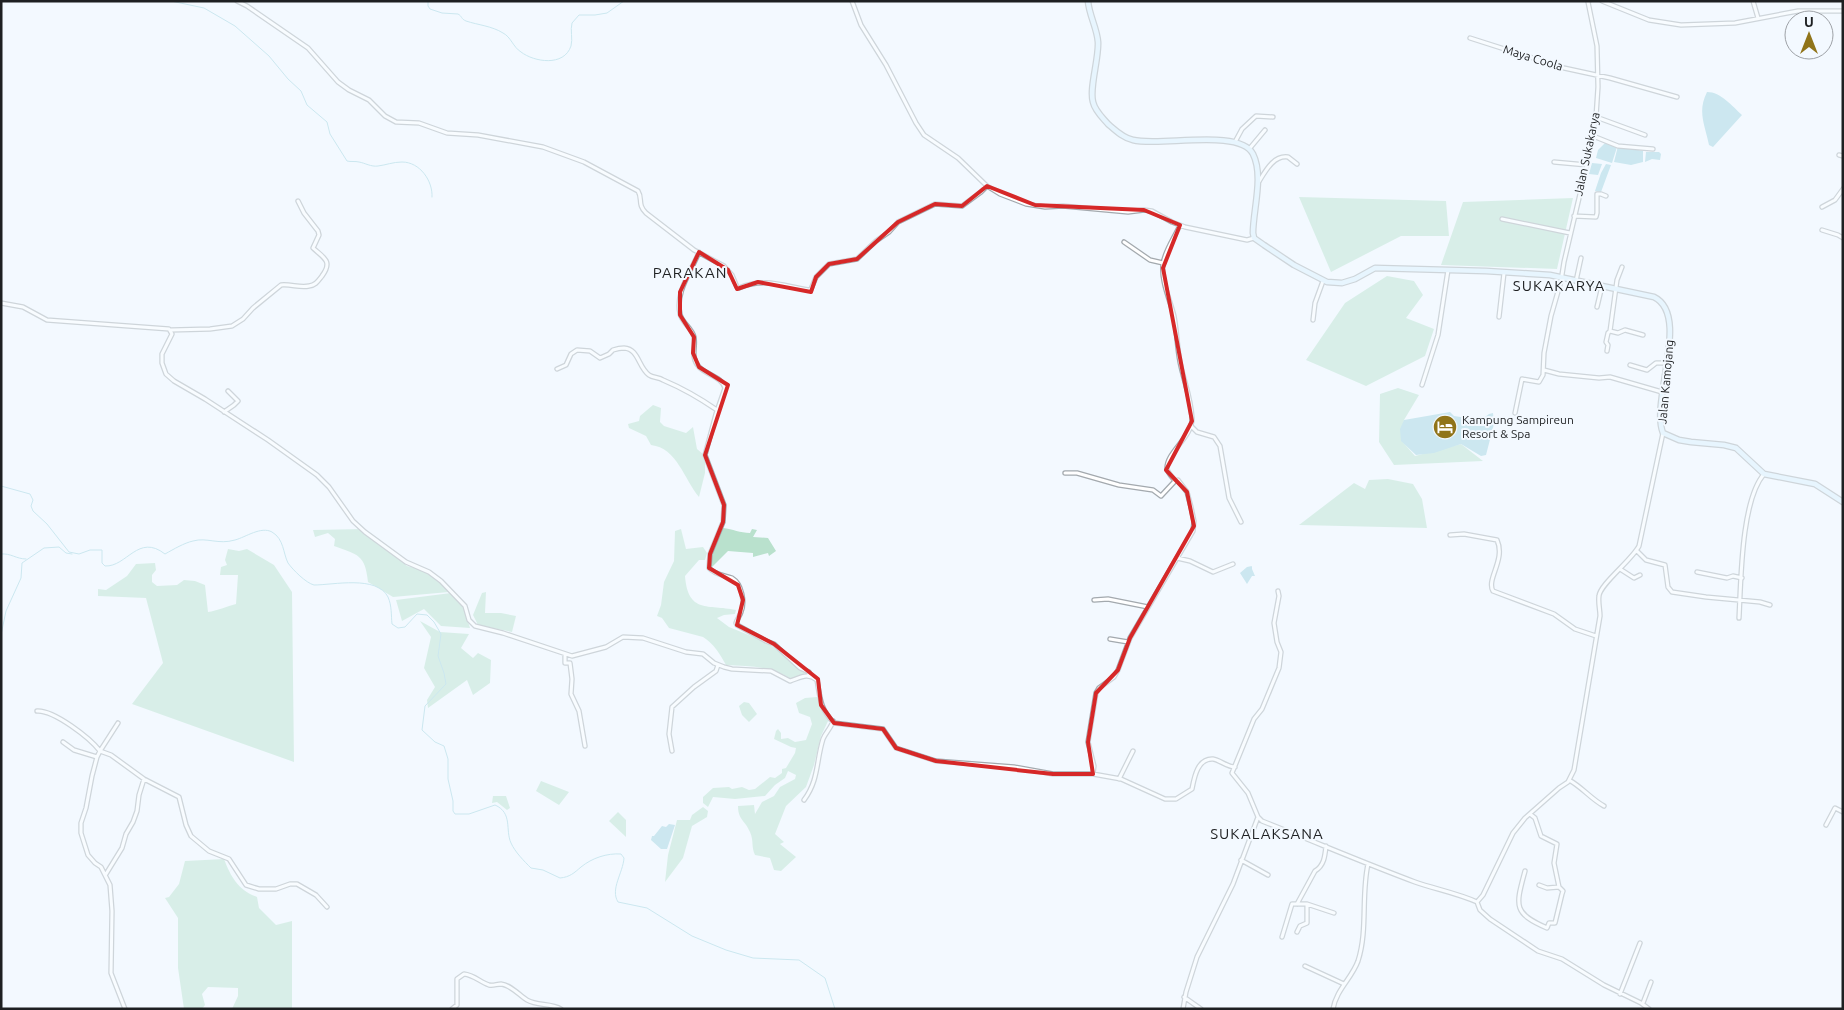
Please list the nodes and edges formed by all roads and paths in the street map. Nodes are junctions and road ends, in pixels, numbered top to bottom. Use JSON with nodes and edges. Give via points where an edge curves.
{"nodes":[{"id":1,"x":237,"y":1,"type":"edge"},
{"id":2,"x":852,"y":1,"type":"edge"},
{"id":3,"x":1088,"y":1,"type":"edge"},
{"id":4,"x":1588,"y":1,"type":"edge"},
{"id":5,"x":1602,"y":1,"type":"edge"},
{"id":6,"x":1753,"y":1,"type":"edge"},
{"id":7,"x":1843,"y":11,"type":"edge"},
{"id":8,"x":1758,"y":18,"type":"junction"},
{"id":9,"x":1470,"y":38,"type":"dead end"},
{"id":10,"x":1598,"y":75,"type":"junction"},
{"id":11,"x":1677,"y":97,"type":"dead end"},
{"id":12,"x":1273,"y":117,"type":"dead end"},
{"id":13,"x":1596,"y":117,"type":"junction"},
{"id":14,"x":1265,"y":130,"type":"dead end"},
{"id":15,"x":1645,"y":135,"type":"dead end"},
{"id":16,"x":1593,"y":136,"type":"junction"},
{"id":17,"x":1235,"y":142,"type":"junction"},
{"id":18,"x":1250,"y":148,"type":"junction"},
{"id":19,"x":1653,"y":149,"type":"dead end"},
{"id":20,"x":1554,"y":162,"type":"dead end"},
{"id":21,"x":1298,"y":164,"type":"dead end"},
{"id":22,"x":1586,"y":164,"type":"junction"},
{"id":23,"x":1257,"y":185,"type":"junction"},
{"id":24,"x":987,"y":186,"type":"junction"},
{"id":25,"x":1843,"y":190,"type":"edge"},
{"id":26,"x":1606,"y":196,"type":"dead end"},
{"id":27,"x":298,"y":201,"type":"dead end"},
{"id":28,"x":1822,"y":207,"type":"dead end"},
{"id":29,"x":1574,"y":216,"type":"junction"},
{"id":30,"x":1502,"y":219,"type":"dead end"},
{"id":31,"x":1180,"y":225,"type":"junction"},
{"id":32,"x":1822,"y":230,"type":"dead end"},
{"id":33,"x":1570,"y":233,"type":"junction"},
{"id":34,"x":1254,"y":238,"type":"junction"},
{"id":35,"x":1843,"y":238,"type":"edge"},
{"id":36,"x":1124,"y":242,"type":"dead end"},
{"id":37,"x":699,"y":252,"type":"junction"},
{"id":38,"x":1581,"y":258,"type":"dead end"},
{"id":39,"x":1164,"y":263,"type":"junction"},
{"id":40,"x":1622,"y":267,"type":"dead end"},
{"id":41,"x":1448,"y":270,"type":"junction"},
{"id":42,"x":1504,"y":273,"type":"junction"},
{"id":43,"x":1561,"y":278,"type":"junction"},
{"id":44,"x":1576,"y":280,"type":"junction"},
{"id":45,"x":1324,"y":281,"type":"junction"},
{"id":46,"x":1602,"y":286,"type":"junction"},
{"id":47,"x":1616,"y":288,"type":"junction"},
{"id":48,"x":1,"y":303,"type":"edge"},
{"id":49,"x":1597,"y":307,"type":"dead end"},
{"id":50,"x":1499,"y":317,"type":"dead end"},
{"id":51,"x":1313,"y":320,"type":"dead end"},
{"id":52,"x":171,"y":330,"type":"junction"},
{"id":53,"x":1610,"y":331,"type":"junction"},
{"id":54,"x":1643,"y":335,"type":"dead end"},
{"id":55,"x":1607,"y":352,"type":"dead end"},
{"id":56,"x":1667,"y":363,"type":"junction"},
{"id":57,"x":1630,"y":364,"type":"dead end"},
{"id":58,"x":556,"y":369,"type":"dead end"},
{"id":59,"x":1544,"y":370,"type":"junction"},
{"id":60,"x":1422,"y":386,"type":"dead end"},
{"id":61,"x":228,"y":391,"type":"dead end"},
{"id":62,"x":1663,"y":392,"type":"junction"},
{"id":63,"x":718,"y":410,"type":"junction"},
{"id":64,"x":224,"y":412,"type":"junction"},
{"id":65,"x":1515,"y":414,"type":"dead end"},
{"id":66,"x":1191,"y":426,"type":"junction"},
{"id":67,"x":1663,"y":433,"type":"junction"},
{"id":68,"x":1065,"y":473,"type":"dead end"},
{"id":69,"x":1764,"y":474,"type":"junction"},
{"id":70,"x":1175,"y":482,"type":"junction"},
{"id":71,"x":1843,"y":502,"type":"edge"},
{"id":72,"x":1241,"y":522,"type":"dead end"},
{"id":73,"x":1450,"y":535,"type":"dead end"},
{"id":74,"x":1637,"y":551,"type":"junction"},
{"id":75,"x":1177,"y":558,"type":"junction"},
{"id":76,"x":1233,"y":564,"type":"dead end"},
{"id":77,"x":1620,"y":569,"type":"junction"},
{"id":78,"x":1697,"y":572,"type":"dead end"},
{"id":79,"x":1640,"y":575,"type":"dead end"},
{"id":80,"x":1742,"y":578,"type":"junction"},
{"id":81,"x":1278,"y":590,"type":"dead end"},
{"id":82,"x":1094,"y":600,"type":"dead end"},
{"id":83,"x":1740,"y":600,"type":"junction"},
{"id":84,"x":1770,"y":604,"type":"dead end"},
{"id":85,"x":1148,"y":606,"type":"junction"},
{"id":86,"x":1739,"y":618,"type":"dead end"},
{"id":87,"x":1596,"y":636,"type":"junction"},
{"id":88,"x":1110,"y":639,"type":"dead end"},
{"id":89,"x":1128,"y":642,"type":"junction"},
{"id":90,"x":565,"y":655,"type":"junction"},
{"id":91,"x":718,"y":665,"type":"junction"},
{"id":92,"x":809,"y":675,"type":"junction"},
{"id":93,"x":37,"y":711,"type":"dead end"},
{"id":94,"x":833,"y":721,"type":"junction"},
{"id":95,"x":118,"y":722,"type":"dead end"},
{"id":96,"x":63,"y":742,"type":"dead end"},
{"id":97,"x":585,"y":746,"type":"dead end"},
{"id":98,"x":100,"y":751,"type":"junction"},
{"id":99,"x":1133,"y":751,"type":"dead end"},
{"id":100,"x":672,"y":752,"type":"dead end"},
{"id":101,"x":97,"y":757,"type":"junction"},
{"id":102,"x":1235,"y":768,"type":"junction"},
{"id":103,"x":1093,"y":774,"type":"junction"},
{"id":104,"x":144,"y":779,"type":"junction"},
{"id":105,"x":1119,"y":779,"type":"junction"},
{"id":106,"x":1570,"y":780,"type":"junction"},
{"id":107,"x":804,"y":800,"type":"dead end"},
{"id":108,"x":1604,"y":806,"type":"dead end"},
{"id":109,"x":1843,"y":812,"type":"edge"},
{"id":110,"x":1530,"y":814,"type":"junction"},
{"id":111,"x":1258,"y":818,"type":"junction"},
{"id":112,"x":1826,"y":825,"type":"dead end"},
{"id":113,"x":1326,"y":846,"type":"junction"},
{"id":114,"x":1241,"y":860,"type":"junction"},
{"id":115,"x":1368,"y":864,"type":"junction"},
{"id":116,"x":1525,"y":871,"type":"dead end"},
{"id":117,"x":106,"y":874,"type":"junction"},
{"id":118,"x":1268,"y":875,"type":"dead end"},
{"id":119,"x":1539,"y":885,"type":"dead end"},
{"id":120,"x":1559,"y":887,"type":"junction"},
{"id":121,"x":1477,"y":902,"type":"junction"},
{"id":122,"x":1297,"y":904,"type":"junction"},
{"id":123,"x":1307,"y":904,"type":"junction"},
{"id":124,"x":327,"y":906,"type":"dead end"},
{"id":125,"x":1334,"y":913,"type":"dead end"},
{"id":126,"x":1297,"y":932,"type":"dead end"},
{"id":127,"x":1282,"y":937,"type":"dead end"},
{"id":128,"x":1640,"y":944,"type":"dead end"},
{"id":129,"x":1305,"y":966,"type":"dead end"},
{"id":130,"x":1651,"y":982,"type":"dead end"},
{"id":131,"x":1344,"y":984,"type":"junction"},
{"id":132,"x":1620,"y":994,"type":"junction"},
{"id":133,"x":1184,"y":997,"type":"junction"},
{"id":134,"x":1643,"y":1004,"type":"junction"},
{"id":135,"x":125,"y":1009,"type":"edge"},
{"id":136,"x":452,"y":1009,"type":"edge"},
{"id":137,"x":561,"y":1009,"type":"edge"},
{"id":138,"x":1183,"y":1009,"type":"edge"},
{"id":139,"x":1201,"y":1009,"type":"edge"},
{"id":140,"x":1333,"y":1009,"type":"edge"},
{"id":141,"x":1649,"y":1009,"type":"edge"}],
"edges":[{"from":1,"to":37,"type":"street","via":[[308,48],[338,82],[369,100],[388,118],[400,123],[419,123],[447,133],[543,146],[579,159],[638,191],[641,207],[646,213]]},
{"from":2,"to":24,"type":"street","via":[[861,25],[924,135],[958,158]]},
{"from":3,"to":17,"type":"main road","via":[[1098,42],[1092,96],[1095,108],[1107,122],[1126,137],[1142,142]]},
{"from":4,"to":10,"type":"street","name":"Jalan Sukakarya","via":[[1597,46]]},
{"from":5,"to":8,"type":"street","via":[[1644,19],[1669,24],[1731,23]]},
{"from":6,"to":8,"type":"street"},
{"from":7,"to":8,"type":"street","via":[[1798,11]]},
{"from":9,"to":10,"type":"street","name":"Maya Coola","via":[[1564,68]]},
{"from":10,"to":11,"type":"street","name":"Maya Coola"},
{"from":10,"to":13,"type":"street","name":"Jalan Sukakarya"},
{"from":12,"to":17,"type":"street","via":[[1256,116],[1242,129]]},
{"from":13,"to":15,"type":"street"},
{"from":13,"to":16,"type":"street","name":"Jalan Sukakarya"},
{"from":14,"to":18,"type":"street"},
{"from":16,"to":19,"type":"street","via":[[1618,146]]},
{"from":16,"to":22,"type":"street","name":"Jalan Sukakarya"},
{"from":17,"to":18,"type":"main road"},
{"from":18,"to":23,"type":"main road","via":[[1255,159]]},
{"from":20,"to":22,"type":"street"},
{"from":21,"to":23,"type":"street","via":[[1288,157],[1279,158],[1267,167]]},
{"from":22,"to":29,"type":"street","name":"Jalan Sukakarya"},
{"from":23,"to":34,"type":"main road"},
{"from":24,"to":31,"type":"street","via":[[1035,206],[1128,212],[1144,210]]},
{"from":24,"to":37,"type":"street","via":[[962,206],[935,204],[898,222],[857,259],[829,264],[809,290],[758,282],[738,288],[728,270]]},
{"from":25,"to":28,"type":"street","via":[[1835,200]]},
{"from":26,"to":29,"type":"street","via":[[1597,194],[1597,216]]},
{"from":27,"to":52,"type":"street","via":[[318,231],[312,248],[327,263],[326,271],[317,283],[310,286],[281,285],[232,326]]},
{"from":29,"to":33,"type":"street","name":"Jalan Sukakarya"},
{"from":30,"to":33,"type":"street"},
{"from":31,"to":34,"type":"street","via":[[1247,240]]},
{"from":31,"to":39,"type":"street"},
{"from":32,"to":35,"type":"street"},
{"from":33,"to":43,"type":"street","name":"Jalan Sukakarya"},
{"from":34,"to":45,"type":"main road"},
{"from":36,"to":39,"type":"street","via":[[1150,260]]},
{"from":37,"to":63,"type":"street","via":[[680,292],[680,315],[694,337],[693,353],[699,367],[725,385]]},
{"from":38,"to":44,"type":"street"},
{"from":39,"to":66,"type":"street","via":[[1180,364],[1191,401]]},
{"from":40,"to":47,"type":"street"},
{"from":41,"to":42,"type":"main road"},
{"from":41,"to":45,"type":"main road","via":[[1375,268],[1342,283]]},
{"from":41,"to":60,"type":"street","via":[[1438,335]]},
{"from":42,"to":43,"type":"main road"},
{"from":42,"to":50,"type":"street"},
{"from":43,"to":44,"type":"main road"},
{"from":43,"to":59,"type":"street","name":"Jalan Sukakarya","via":[[1544,353]]},
{"from":44,"to":46,"type":"main road"},
{"from":45,"to":51,"type":"street"},
{"from":46,"to":47,"type":"main road"},
{"from":46,"to":49,"type":"street"},
{"from":47,"to":53,"type":"street"},
{"from":47,"to":56,"type":"main road","name":"Jalan Kamojang","via":[[1659,299],[1670,325]]},
{"from":48,"to":52,"type":"street","via":[[23,307],[47,320]]},
{"from":52,"to":64,"type":"street","via":[[162,354],[166,374]]},
{"from":53,"to":54,"type":"street","via":[[1618,333],[1625,330]]},
{"from":53,"to":55,"type":"street"},
{"from":56,"to":57,"type":"street","via":[[1656,363],[1648,370]]},
{"from":56,"to":62,"type":"main road","name":"Jalan Kamojang"},
{"from":58,"to":63,"type":"street","via":[[566,365],[577,350],[590,351],[600,358],[613,350],[629,349],[650,376],[661,378]]},
{"from":59,"to":62,"type":"street","via":[[1599,378],[1610,376]]},
{"from":59,"to":65,"type":"street","via":[[1540,381],[1522,379]]},
{"from":61,"to":64,"type":"street","via":[[238,401]]},
{"from":62,"to":67,"type":"main road","name":"Jalan Kamojang"},
{"from":63,"to":92,"type":"street","via":[[705,455],[724,513],[710,554],[710,568],[738,584],[743,600],[737,625],[774,644]]},
{"from":64,"to":90,"type":"street","via":[[317,475],[365,532],[406,562],[441,581],[465,606],[471,624]]},
{"from":66,"to":70,"type":"street","via":[[1167,467]]},
{"from":66,"to":72,"type":"street","via":[[1197,432],[1214,437],[1220,446],[1229,498]]},
{"from":67,"to":69,"type":"main road","name":"Jalan Kamojang","via":[[1685,441],[1736,448]]},
{"from":67,"to":74,"type":"street"},
{"from":68,"to":70,"type":"street","via":[[1153,490],[1161,496]]},
{"from":69,"to":71,"type":"main road","via":[[1815,484]]},
{"from":69,"to":80,"type":"street","via":[[1751,504]]},
{"from":70,"to":75,"type":"street","via":[[1178,480],[1187,492],[1194,521],[1193,530]]},
{"from":73,"to":87,"type":"street","via":[[1464,534],[1496,540],[1500,557],[1491,584],[1493,591],[1554,614],[1579,631]]},
{"from":74,"to":77,"type":"street"},
{"from":74,"to":83,"type":"street","via":[[1646,560],[1665,565],[1668,587],[1672,592]]},
{"from":75,"to":76,"type":"street","via":[[1190,560],[1212,572]]},
{"from":75,"to":85,"type":"street"},
{"from":77,"to":79,"type":"street","via":[[1634,578]]},
{"from":77,"to":87,"type":"street","via":[[1600,592]]},
{"from":78,"to":80,"type":"street"},
{"from":80,"to":83,"type":"street"},
{"from":81,"to":102,"type":"street","via":[[1274,623],[1281,652],[1279,668]]},
{"from":82,"to":85,"type":"street","via":[[1108,599]]},
{"from":83,"to":84,"type":"street"},
{"from":83,"to":86,"type":"street"},
{"from":85,"to":89,"type":"street"},
{"from":87,"to":106,"type":"street"},
{"from":88,"to":89,"type":"street"},
{"from":89,"to":103,"type":"street","via":[[1114,677],[1096,694],[1088,742]]},
{"from":90,"to":91,"type":"street","via":[[576,656],[606,647],[627,636],[703,654]]},
{"from":90,"to":97,"type":"street","via":[[565,662],[570,664],[571,694],[579,711]]},
{"from":91,"to":92,"type":"street","via":[[732,670],[771,671],[790,681]]},
{"from":91,"to":100,"type":"street","via":[[716,671],[672,707]]},
{"from":92,"to":94,"type":"street","via":[[817,680],[821,705]]},
{"from":93,"to":98,"type":"street","via":[[61,720]]},
{"from":94,"to":103,"type":"street","via":[[883,730],[896,748],[936,761],[1014,767],[1053,774]]},
{"from":94,"to":107,"type":"street","via":[[824,738],[811,790]]},
{"from":95,"to":98,"type":"street"},
{"from":96,"to":101,"type":"street","via":[[74,750]]},
{"from":98,"to":101,"type":"street"},
{"from":98,"to":104,"type":"street","via":[[111,755]]},
{"from":99,"to":105,"type":"street"},
{"from":101,"to":117,"type":"street","via":[[81,833],[88,855]]},
{"from":102,"to":105,"type":"street","via":[[1215,759],[1207,760],[1196,772],[1192,789],[1176,799],[1165,799]]},
{"from":102,"to":111,"type":"street","via":[[1232,773],[1248,793]]},
{"from":103,"to":105,"type":"street"},
{"from":104,"to":117,"type":"street","via":[[133,822]]},
{"from":104,"to":124,"type":"street","via":[[179,797],[191,836],[210,851],[228,859],[246,885],[276,889],[297,884]]},
{"from":106,"to":108,"type":"street"},
{"from":106,"to":110,"type":"street"},
{"from":109,"to":112,"type":"street","via":[[1835,808]]},
{"from":110,"to":120,"type":"street","via":[[1542,837],[1557,844],[1554,863]]},
{"from":110,"to":121,"type":"street","via":[[1513,833]]},
{"from":111,"to":113,"type":"street"},
{"from":111,"to":114,"type":"street"},
{"from":113,"to":115,"type":"street"},
{"from":113,"to":122,"type":"street","via":[[1323,861]]},
{"from":114,"to":118,"type":"street"},
{"from":114,"to":133,"type":"street","via":[[1233,884],[1197,956]]},
{"from":115,"to":121,"type":"street"},
{"from":115,"to":131,"type":"street","via":[[1358,960]]},
{"from":116,"to":120,"type":"street","via":[[1518,900],[1520,910],[1531,921],[1548,928],[1549,923],[1555,923],[1563,891]]},
{"from":117,"to":135,"type":"street","via":[[112,910],[111,974]]},
{"from":119,"to":120,"type":"street"},
{"from":121,"to":132,"type":"street","via":[[1490,919],[1533,948],[1562,959]]},
{"from":122,"to":123,"type":"street"},
{"from":122,"to":127,"type":"street","via":[[1292,904]]},
{"from":123,"to":125,"type":"street"},
{"from":123,"to":126,"type":"street","via":[[1307,923]]},
{"from":128,"to":132,"type":"street"},
{"from":129,"to":131,"type":"street"},
{"from":130,"to":134,"type":"street"},
{"from":131,"to":140,"type":"street","via":[[1334,1000]]},
{"from":132,"to":134,"type":"street"},
{"from":133,"to":138,"type":"street"},
{"from":133,"to":139,"type":"street"},
{"from":134,"to":141,"type":"street"},
{"from":136,"to":137,"type":"street","via":[[457,1005],[457,979],[464,974],[491,986],[509,986],[527,1000]]}]}
